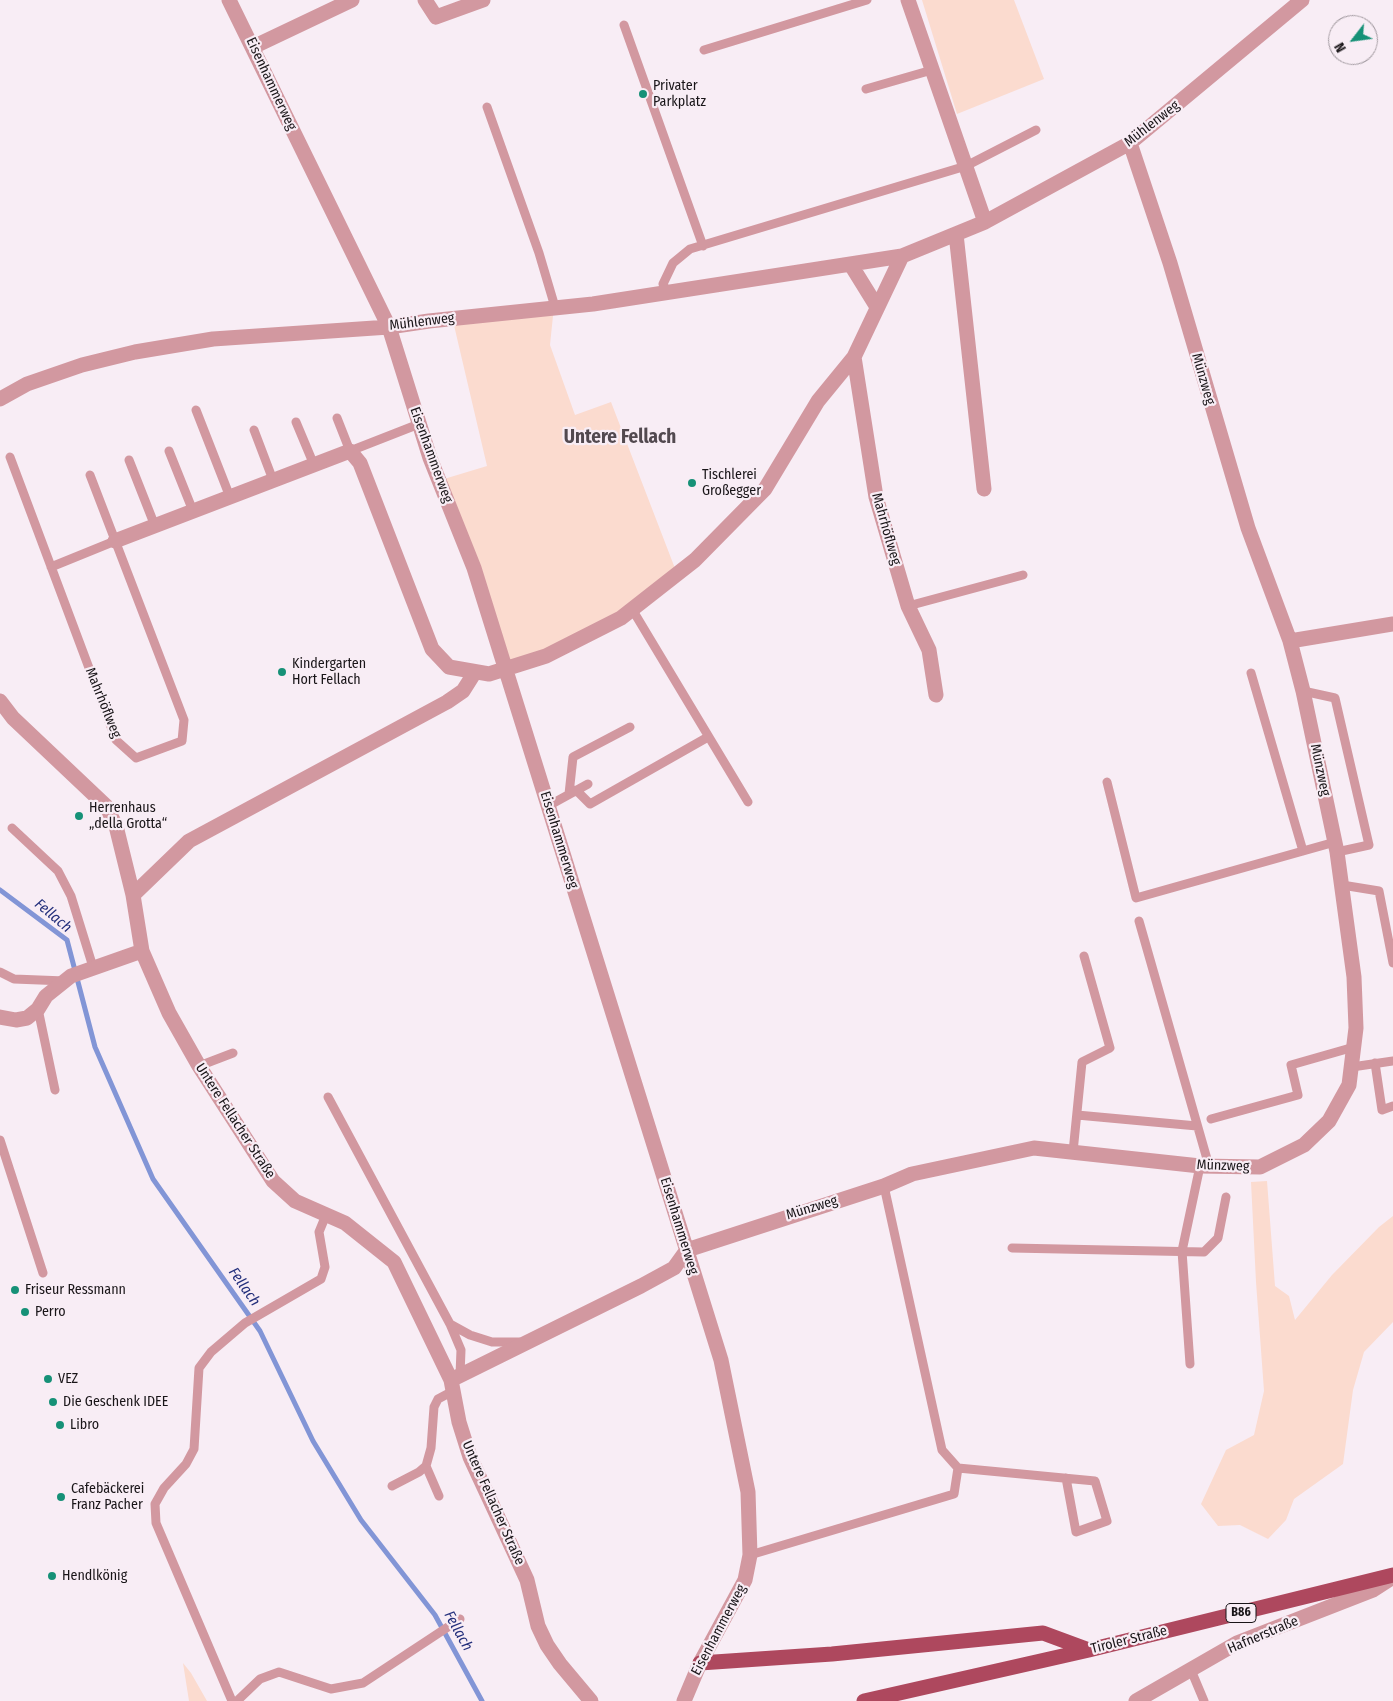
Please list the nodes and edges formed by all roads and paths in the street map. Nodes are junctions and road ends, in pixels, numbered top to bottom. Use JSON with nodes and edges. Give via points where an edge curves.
{"nodes":[{"id":1,"x":229,"y":0,"type":"edge"},
{"id":2,"x":352,"y":0,"type":"edge"},
{"id":3,"x":425,"y":0,"type":"edge"},
{"id":4,"x":483,"y":0,"type":"edge"},
{"id":5,"x":867,"y":0,"type":"edge"},
{"id":6,"x":908,"y":0,"type":"edge"},
{"id":7,"x":1301,"y":1,"type":"edge"},
{"id":8,"x":624,"y":25,"type":"dead end"},
{"id":9,"x":253,"y":47,"type":"junction"},
{"id":10,"x":704,"y":50,"type":"dead end"},
{"id":11,"x":932,"y":70,"type":"junction"},
{"id":12,"x":866,"y":89,"type":"dead end"},
{"id":13,"x":486,"y":107,"type":"dead end"},
{"id":14,"x":1036,"y":130,"type":"dead end"},
{"id":15,"x":1130,"y":143,"type":"junction"},
{"id":16,"x":966,"y":166,"type":"junction"},
{"id":17,"x":985,"y":222,"type":"junction"},
{"id":18,"x":956,"y":234,"type":"junction"},
{"id":19,"x":703,"y":246,"type":"junction"},
{"id":20,"x":902,"y":256,"type":"junction"},
{"id":21,"x":851,"y":265,"type":"junction"},
{"id":22,"x":668,"y":294,"type":"junction"},
{"id":23,"x":555,"y":307,"type":"junction"},
{"id":24,"x":877,"y":307,"type":"junction"},
{"id":25,"x":388,"y":327,"type":"junction"},
{"id":26,"x":854,"y":357,"type":"junction"},
{"id":27,"x":0,"y":399,"type":"edge"},
{"id":28,"x":196,"y":410,"type":"dead end"},
{"id":29,"x":337,"y":418,"type":"dead end"},
{"id":30,"x":296,"y":422,"type":"dead end"},
{"id":31,"x":419,"y":424,"type":"junction"},
{"id":32,"x":254,"y":430,"type":"dead end"},
{"id":33,"x":169,"y":450,"type":"dead end"},
{"id":34,"x":350,"y":451,"type":"junction"},
{"id":35,"x":10,"y":457,"type":"dead end"},
{"id":36,"x":129,"y":460,"type":"dead end"},
{"id":37,"x":314,"y":464,"type":"junction"},
{"id":38,"x":90,"y":475,"type":"dead end"},
{"id":39,"x":273,"y":480,"type":"junction"},
{"id":40,"x":984,"y":489,"type":"dead end"},
{"id":41,"x":230,"y":497,"type":"junction"},
{"id":42,"x":193,"y":511,"type":"junction"},
{"id":43,"x":154,"y":526,"type":"junction"},
{"id":44,"x":114,"y":541,"type":"junction"},
{"id":45,"x":51,"y":567,"type":"junction"},
{"id":46,"x":1023,"y":575,"type":"dead end"},
{"id":47,"x":908,"y":606,"type":"junction"},
{"id":48,"x":632,"y":609,"type":"junction"},
{"id":49,"x":1393,"y":624,"type":"edge"},
{"id":50,"x":1290,"y":642,"type":"junction"},
{"id":51,"x":505,"y":669,"type":"junction"},
{"id":52,"x":475,"y":672,"type":"junction"},
{"id":53,"x":1251,"y":673,"type":"dead end"},
{"id":54,"x":1303,"y":690,"type":"junction"},
{"id":55,"x":936,"y":695,"type":"dead end"},
{"id":56,"x":0,"y":701,"type":"edge"},
{"id":57,"x":630,"y":727,"type":"dead end"},
{"id":58,"x":708,"y":736,"type":"junction"},
{"id":59,"x":1107,"y":782,"type":"dead end"},
{"id":60,"x":588,"y":784,"type":"dead end"},
{"id":61,"x":572,"y":792,"type":"junction"},
{"id":62,"x":748,"y":802,"type":"dead end"},
{"id":63,"x":548,"y":806,"type":"junction"},
{"id":64,"x":12,"y":828,"type":"dead end"},
{"id":65,"x":1336,"y":847,"type":"junction"},
{"id":66,"x":1303,"y":851,"type":"junction"},
{"id":67,"x":1342,"y":885,"type":"junction"},
{"id":68,"x":133,"y":895,"type":"junction"},
{"id":69,"x":1139,"y":921,"type":"dead end"},
{"id":70,"x":142,"y":951,"type":"junction"},
{"id":71,"x":1084,"y":956,"type":"dead end"},
{"id":72,"x":1393,"y":963,"type":"edge"},
{"id":73,"x":0,"y":972,"type":"edge"},
{"id":74,"x":78,"y":973,"type":"junction"},
{"id":75,"x":38,"y":1009,"type":"junction"},
{"id":76,"x":0,"y":1017,"type":"edge"},
{"id":77,"x":1354,"y":1047,"type":"junction"},
{"id":78,"x":233,"y":1053,"type":"dead end"},
{"id":79,"x":1393,"y":1060,"type":"edge"},
{"id":80,"x":1375,"y":1063,"type":"junction"},
{"id":81,"x":200,"y":1066,"type":"junction"},
{"id":82,"x":1352,"y":1066,"type":"junction"},
{"id":83,"x":55,"y":1090,"type":"dead end"},
{"id":84,"x":328,"y":1097,"type":"dead end"},
{"id":85,"x":1393,"y":1106,"type":"edge"},
{"id":86,"x":1077,"y":1115,"type":"junction"},
{"id":87,"x":1211,"y":1119,"type":"dead end"},
{"id":88,"x":1197,"y":1126,"type":"junction"},
{"id":89,"x":0,"y":1140,"type":"edge"},
{"id":90,"x":1073,"y":1152,"type":"junction"},
{"id":91,"x":1204,"y":1166,"type":"junction"},
{"id":92,"x":884,"y":1186,"type":"junction"},
{"id":93,"x":1226,"y":1198,"type":"dead end"},
{"id":94,"x":326,"y":1215,"type":"junction"},
{"id":95,"x":1012,"y":1248,"type":"dead end"},
{"id":96,"x":687,"y":1250,"type":"junction"},
{"id":97,"x":1182,"y":1251,"type":"junction"},
{"id":98,"x":43,"y":1273,"type":"dead end"},
{"id":99,"x":450,"y":1324,"type":"junction"},
{"id":100,"x":529,"y":1340,"type":"junction"},
{"id":101,"x":1190,"y":1364,"type":"dead end"},
{"id":102,"x":455,"y":1382,"type":"junction"},
{"id":103,"x":426,"y":1466,"type":"junction"},
{"id":104,"x":958,"y":1468,"type":"junction"},
{"id":105,"x":1066,"y":1478,"type":"junction"},
{"id":106,"x":392,"y":1486,"type":"dead end"},
{"id":107,"x":439,"y":1496,"type":"dead end"},
{"id":108,"x":750,"y":1555,"type":"junction"},
{"id":109,"x":1393,"y":1576,"type":"edge"},
{"id":110,"x":456,"y":1621,"type":"dead end"},
{"id":111,"x":1089,"y":1650,"type":"junction"},
{"id":112,"x":700,"y":1662,"type":"junction"},
{"id":113,"x":1191,"y":1670,"type":"junction"},
{"id":114,"x":232,"y":1701,"type":"edge"},
{"id":115,"x":237,"y":1701,"type":"edge"},
{"id":116,"x":591,"y":1701,"type":"edge"},
{"id":117,"x":684,"y":1701,"type":"edge"},
{"id":118,"x":864,"y":1701,"type":"edge"},
{"id":119,"x":1136,"y":1701,"type":"edge"},
{"id":120,"x":1204,"y":1701,"type":"edge"}],
"edges":[{"from":1,"to":9,"type":"street","name":"Eisenhammerweg"},
{"from":2,"to":9,"type":"street"},
{"from":3,"to":4,"type":"street","via":[[436,17]]},
{"from":5,"to":10,"type":"lane"},
{"from":6,"to":11,"type":"street"},
{"from":7,"to":15,"type":"street","name":"Mühlenweg"},
{"from":8,"to":19,"type":"lane"},
{"from":9,"to":25,"type":"street","name":"Eisenhammerweg"},
{"from":11,"to":12,"type":"lane"},
{"from":11,"to":16,"type":"street"},
{"from":13,"to":23,"type":"lane"},
{"from":14,"to":16,"type":"lane"},
{"from":15,"to":17,"type":"street","name":"Mühlenweg"},
{"from":15,"to":50,"type":"street","name":"Münzweg","via":[[1170,263],[1248,528]]},
{"from":16,"to":17,"type":"street"},
{"from":16,"to":19,"type":"lane"},
{"from":17,"to":18,"type":"street","name":"Mühlenweg"},
{"from":18,"to":20,"type":"street","name":"Mühlenweg"},
{"from":18,"to":40,"type":"street"},
{"from":19,"to":22,"type":"lane","via":[[690,250],[673,263],[664,284]]},
{"from":20,"to":21,"type":"street","name":"Mühlenweg"},
{"from":20,"to":24,"type":"street"},
{"from":21,"to":22,"type":"street","name":"Mühlenweg"},
{"from":21,"to":24,"type":"street"},
{"from":22,"to":23,"type":"street","name":"Mühlenweg"},
{"from":23,"to":25,"type":"street","name":"Mühlenweg"},
{"from":24,"to":26,"type":"street"},
{"from":25,"to":27,"type":"street","name":"Mühlenweg","via":[[213,340],[135,352],[82,364],[27,384]]},
{"from":25,"to":31,"type":"street","name":"Eisenhammerweg"},
{"from":26,"to":47,"type":"street","name":"Mahrhöflweg","via":[[876,497]]},
{"from":26,"to":48,"type":"street","via":[[818,401],[765,489],[695,560]]},
{"from":28,"to":41,"type":"lane"},
{"from":29,"to":34,"type":"lane"},
{"from":30,"to":37,"type":"lane"},
{"from":31,"to":34,"type":"lane"},
{"from":31,"to":51,"type":"street","name":"Eisenhammerweg","via":[[474,568]]},
{"from":32,"to":39,"type":"lane"},
{"from":33,"to":42,"type":"lane"},
{"from":34,"to":37,"type":"street"},
{"from":34,"to":52,"type":"street","via":[[360,463],[432,649],[449,667]]},
{"from":35,"to":45,"type":"lane","name":"Mahrhöflweg"},
{"from":36,"to":43,"type":"lane"},
{"from":37,"to":39,"type":"street"},
{"from":38,"to":44,"type":"lane","name":"Mahrhöflweg"},
{"from":39,"to":41,"type":"street"},
{"from":41,"to":42,"type":"street"},
{"from":42,"to":43,"type":"street"},
{"from":43,"to":44,"type":"street"},
{"from":44,"to":45,"type":"lane"},
{"from":44,"to":45,"type":"lane","name":"Mahrhöflweg","via":[[184,720],[182,741],[136,758],[116,740]]},
{"from":46,"to":47,"type":"lane"},
{"from":47,"to":55,"type":"street","name":"Mahrhöflweg","via":[[929,650]]},
{"from":48,"to":51,"type":"street","via":[[621,618],[546,656]]},
{"from":48,"to":58,"type":"lane"},
{"from":49,"to":50,"type":"street"},
{"from":50,"to":54,"type":"street","name":"Münzweg"},
{"from":51,"to":52,"type":"street","via":[[489,674]]},
{"from":51,"to":63,"type":"street","name":"Eisenhammerweg"},
{"from":52,"to":68,"type":"street","via":[[463,691],[447,702],[189,841]]},
{"from":53,"to":66,"type":"lane"},
{"from":54,"to":65,"type":"street","name":"Münzweg"},
{"from":54,"to":65,"type":"lane","via":[[1335,698],[1369,845]]},
{"from":56,"to":68,"type":"street","name":"Untere Fellacher Straße","via":[[13,718],[106,806],[116,826]]},
{"from":57,"to":61,"type":"lane","via":[[573,757]]},
{"from":58,"to":61,"type":"lane","via":[[590,804]]},
{"from":58,"to":62,"type":"lane"},
{"from":59,"to":66,"type":"lane","via":[[1136,898]]},
{"from":60,"to":61,"type":"lane"},
{"from":61,"to":63,"type":"lane"},
{"from":63,"to":96,"type":"street","name":"Eisenhammerweg"},
{"from":64,"to":74,"type":"lane","via":[[58,871],[71,896]]},
{"from":65,"to":66,"type":"lane"},
{"from":65,"to":67,"type":"street","name":"Münzweg"},
{"from":67,"to":72,"type":"lane","via":[[1379,891]]},
{"from":67,"to":77,"type":"street","name":"Münzweg","via":[[1354,977]]},
{"from":68,"to":70,"type":"street","name":"Untere Fellacher Straße"},
{"from":69,"to":88,"type":"lane"},
{"from":70,"to":74,"type":"street"},
{"from":70,"to":81,"type":"street","name":"Untere Fellacher Straße","via":[[169,1013]]},
{"from":71,"to":86,"type":"lane","via":[[1110,1048],[1082,1062]]},
{"from":73,"to":74,"type":"lane","via":[[14,979]]},
{"from":74,"to":75,"type":"street","via":[[46,996]]},
{"from":75,"to":76,"type":"street","via":[[27,1018]]},
{"from":75,"to":83,"type":"lane"},
{"from":77,"to":82,"type":"street","name":"Münzweg"},
{"from":77,"to":87,"type":"lane","via":[[1291,1065],[1298,1095]]},
{"from":78,"to":81,"type":"lane"},
{"from":79,"to":80,"type":"lane"},
{"from":80,"to":82,"type":"lane"},
{"from":80,"to":85,"type":"lane","via":[[1382,1110]]},
{"from":81,"to":94,"type":"street","name":"Untere Fellacher Straße","via":[[273,1181],[295,1201]]},
{"from":82,"to":91,"type":"street","name":"Münzweg","via":[[1348,1085],[1329,1121],[1304,1145],[1260,1167]]},
{"from":84,"to":99,"type":"lane"},
{"from":86,"to":88,"type":"lane"},
{"from":86,"to":90,"type":"lane"},
{"from":88,"to":91,"type":"lane"},
{"from":89,"to":98,"type":"lane"},
{"from":90,"to":91,"type":"street","name":"Münzweg"},
{"from":90,"to":92,"type":"street","name":"Münzweg","via":[[1034,1148],[912,1174]]},
{"from":91,"to":97,"type":"lane"},
{"from":92,"to":96,"type":"street","name":"Münzweg"},
{"from":92,"to":104,"type":"lane","via":[[942,1450]]},
{"from":93,"to":97,"type":"lane","via":[[1218,1238],[1204,1252]]},
{"from":94,"to":102,"type":"street","name":"Untere Fellacher Straße","via":[[345,1223],[394,1262]]},
{"from":94,"to":114,"type":"lane","via":[[319,1232],[325,1267],[321,1279],[245,1323],[199,1368],[194,1449],[155,1504],[156,1523]]},
{"from":95,"to":97,"type":"lane"},
{"from":96,"to":100,"type":"street","via":[[674,1268]]},
{"from":96,"to":108,"type":"street","name":"Eisenhammerweg","via":[[721,1360],[748,1492]]},
{"from":97,"to":101,"type":"lane"},
{"from":99,"to":100,"type":"lane","via":[[492,1342]]},
{"from":99,"to":102,"type":"lane","via":[[461,1350]]},
{"from":100,"to":102,"type":"street"},
{"from":102,"to":103,"type":"lane","via":[[434,1407],[431,1448]]},
{"from":102,"to":116,"type":"street","name":"Untere Fellacher Straße","via":[[459,1422],[470,1457],[527,1580],[538,1626],[560,1664]]},
{"from":103,"to":106,"type":"lane"},
{"from":103,"to":107,"type":"lane"},
{"from":104,"to":105,"type":"lane"},
{"from":104,"to":108,"type":"lane","via":[[954,1494]]},
{"from":105,"to":105,"type":"lane","via":[[1095,1481],[1107,1521],[1076,1532]]},
{"from":108,"to":112,"type":"street","name":"Eisenhammerweg","via":[[745,1580]]},
{"from":109,"to":111,"type":"main road","name":"Tiroler Straße","number":"B86"},
{"from":109,"to":113,"type":"street","name":"Hafnerstraße","via":[[1373,1590],[1238,1643]]},
{"from":110,"to":115,"type":"lane","via":[[362,1683],[330,1689],[279,1672],[260,1679]]},
{"from":111,"to":112,"type":"main road","via":[[1043,1632],[832,1654]]},
{"from":111,"to":118,"type":"main road","name":"Tiroler Straße","number":"B86"},
{"from":112,"to":117,"type":"street","name":"Eisenhammerweg"},
{"from":113,"to":119,"type":"street","name":"Hafnerstraße"},
{"from":113,"to":120,"type":"lane"}]}
